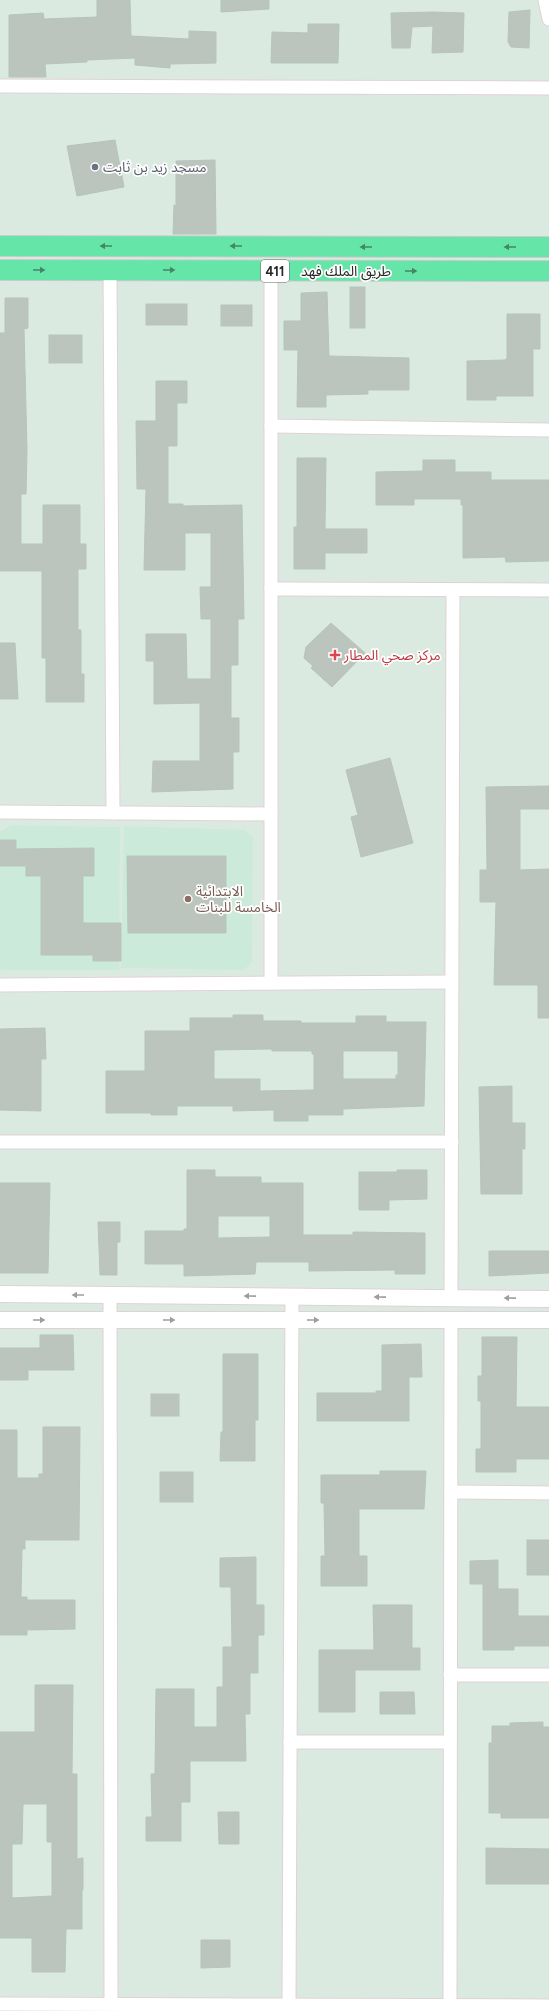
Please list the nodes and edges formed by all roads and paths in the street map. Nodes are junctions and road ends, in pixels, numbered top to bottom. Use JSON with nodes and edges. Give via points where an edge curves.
{"nodes":[{"id":1,"x":545,"y":0,"type":"edge"},
{"id":2,"x":549,"y":18,"type":"edge"},
{"id":3,"x":0,"y":86,"type":"edge"},
{"id":4,"x":549,"y":88,"type":"edge"},
{"id":5,"x":0,"y":246,"type":"edge"},
{"id":6,"x":549,"y":247,"type":"edge"},
{"id":7,"x":0,"y":270,"type":"edge"},
{"id":8,"x":110,"y":270,"type":"junction"},
{"id":9,"x":271,"y":271,"type":"junction"},
{"id":10,"x":549,"y":271,"type":"edge"},
{"id":11,"x":271,"y":426,"type":"junction"},
{"id":12,"x":549,"y":430,"type":"edge"},
{"id":13,"x":271,"y":589,"type":"junction"},
{"id":14,"x":453,"y":590,"type":"junction"},
{"id":15,"x":549,"y":590,"type":"edge"},
{"id":16,"x":0,"y":812,"type":"edge"},
{"id":17,"x":113,"y":813,"type":"junction"},
{"id":18,"x":271,"y":814,"type":"junction"},
{"id":19,"x":452,"y":982,"type":"junction"},
{"id":20,"x":271,"y":983,"type":"junction"},
{"id":21,"x":0,"y":985,"type":"edge"},
{"id":22,"x":0,"y":1142,"type":"edge"},
{"id":23,"x":452,"y":1142,"type":"junction"},
{"id":24,"x":0,"y":1294,"type":"edge"},
{"id":25,"x":110,"y":1295,"type":"junction"},
{"id":26,"x":292,"y":1296,"type":"junction"},
{"id":27,"x":451,"y":1298,"type":"junction"},
{"id":28,"x":549,"y":1299,"type":"edge"},
{"id":29,"x":0,"y":1320,"type":"edge"},
{"id":30,"x":110,"y":1320,"type":"junction"},
{"id":31,"x":292,"y":1320,"type":"junction"},
{"id":32,"x":451,"y":1320,"type":"junction"},
{"id":33,"x":549,"y":1320,"type":"edge"},
{"id":34,"x":451,"y":1492,"type":"junction"},
{"id":35,"x":549,"y":1493,"type":"edge"},
{"id":36,"x":450,"y":1675,"type":"junction"},
{"id":37,"x":549,"y":1675,"type":"edge"},
{"id":38,"x":290,"y":1742,"type":"junction"},
{"id":39,"x":450,"y":1742,"type":"junction"},
{"id":40,"x":0,"y":2004,"type":"edge"},
{"id":41,"x":111,"y":2004,"type":"junction"},
{"id":42,"x":289,"y":2005,"type":"junction"},
{"id":43,"x":450,"y":2006,"type":"junction"},
{"id":44,"x":549,"y":2006,"type":"edge"}],
"edges":[{"from":1,"to":2,"type":"street"},
{"from":3,"to":4,"type":"street"},
{"from":6,"to":5,"type":"main road","name":"طريق الملك فهد","number":"411","one_way":true},
{"from":7,"to":8,"type":"main road","name":"طريق الملك فهد","number":"411","one_way":true},
{"from":8,"to":9,"type":"main road","name":"طريق الملك فهد","number":"411","one_way":true},
{"from":8,"to":17,"type":"street"},
{"from":9,"to":10,"type":"main road","name":"طريق الملك فهد","number":"411","one_way":true},
{"from":9,"to":11,"type":"street"},
{"from":11,"to":12,"type":"street"},
{"from":11,"to":13,"type":"street"},
{"from":13,"to":14,"type":"street"},
{"from":13,"to":18,"type":"street"},
{"from":14,"to":15,"type":"street"},
{"from":14,"to":19,"type":"street"},
{"from":16,"to":17,"type":"street"},
{"from":17,"to":18,"type":"street"},
{"from":18,"to":20,"type":"street"},
{"from":19,"to":20,"type":"street"},
{"from":19,"to":23,"type":"street"},
{"from":20,"to":21,"type":"street"},
{"from":22,"to":23,"type":"street"},
{"from":23,"to":27,"type":"street"},
{"from":25,"to":24,"type":"street","one_way":true},
{"from":26,"to":25,"type":"street","one_way":true},
{"from":25,"to":30,"type":"street"},
{"from":27,"to":26,"type":"street","one_way":true},
{"from":26,"to":31,"type":"street"},
{"from":28,"to":27,"type":"street","one_way":true},
{"from":29,"to":30,"type":"street","one_way":true},
{"from":30,"to":31,"type":"street","one_way":true},
{"from":30,"to":41,"type":"street"},
{"from":31,"to":32,"type":"street","one_way":true},
{"from":31,"to":38,"type":"street"},
{"from":32,"to":33,"type":"street"},
{"from":32,"to":34,"type":"street"},
{"from":34,"to":35,"type":"street"},
{"from":34,"to":36,"type":"street"},
{"from":36,"to":37,"type":"street"},
{"from":36,"to":39,"type":"street"},
{"from":38,"to":39,"type":"street"},
{"from":38,"to":42,"type":"street"},
{"from":39,"to":43,"type":"street"},
{"from":40,"to":41,"type":"street"},
{"from":41,"to":42,"type":"street"},
{"from":42,"to":43,"type":"street"},
{"from":43,"to":44,"type":"street"}]}
